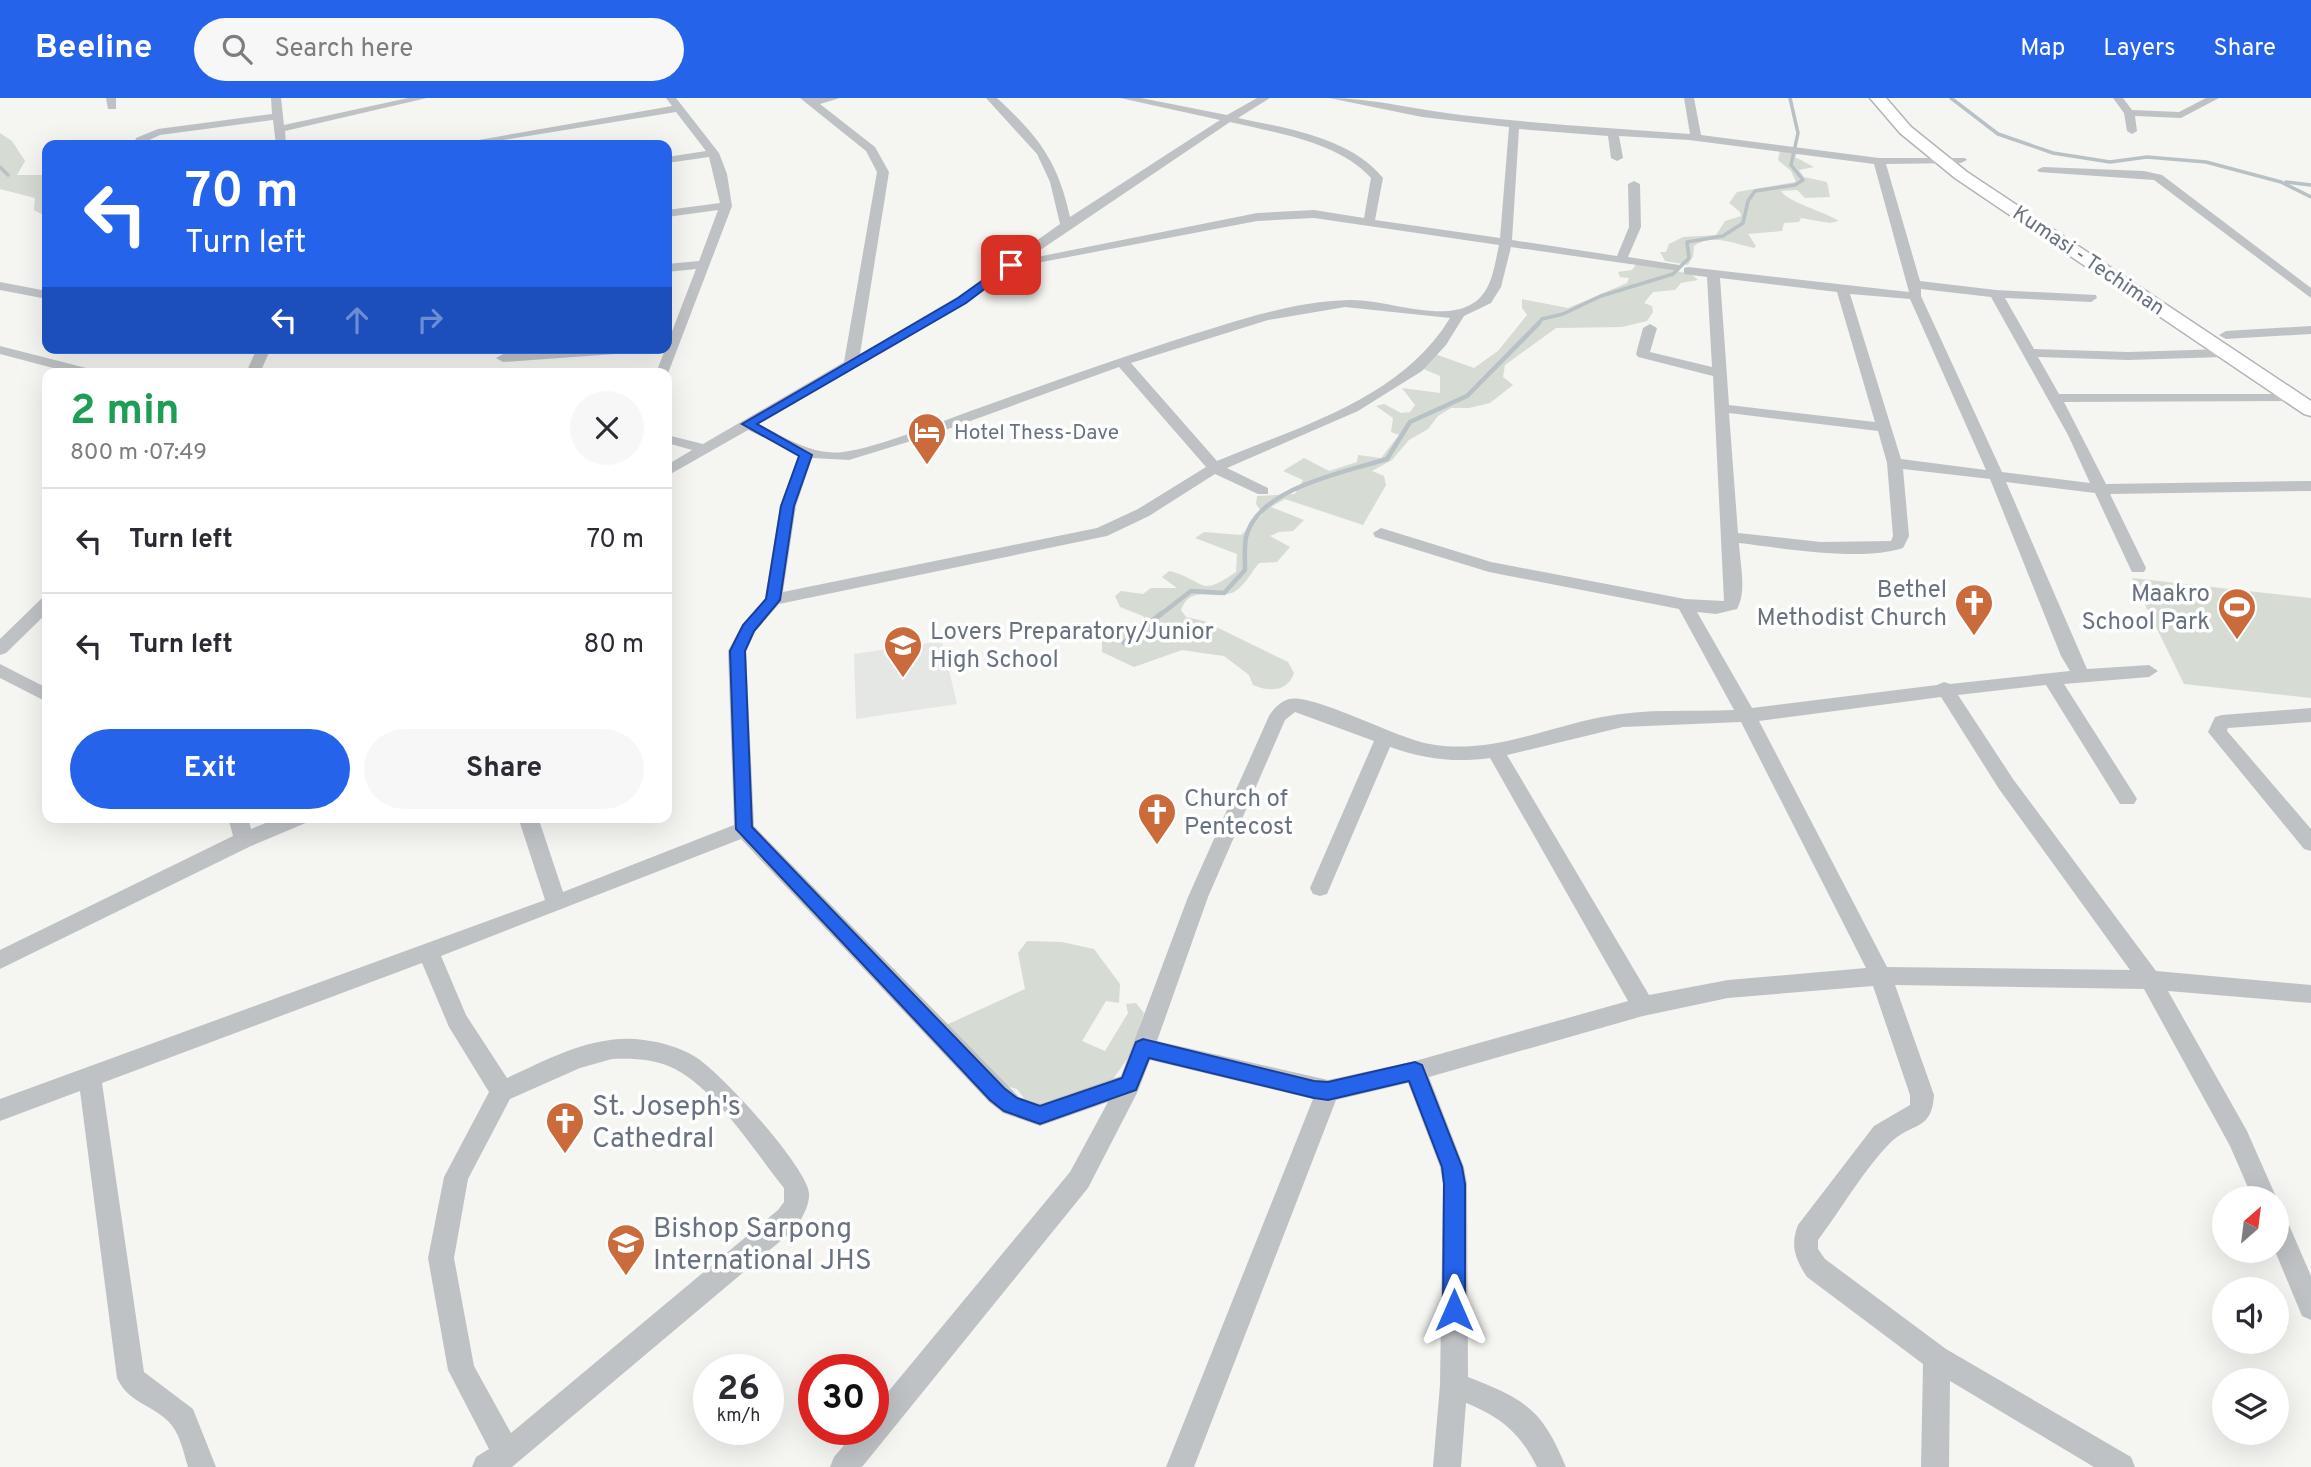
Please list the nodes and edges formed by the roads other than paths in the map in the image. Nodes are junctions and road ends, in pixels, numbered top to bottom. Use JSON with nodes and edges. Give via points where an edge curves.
{"nodes":[{"id":1,"x":276,"y":98,"type":"edge"},
{"id":2,"x":422,"y":98,"type":"edge"},
{"id":3,"x":835,"y":98,"type":"edge"},
{"id":4,"x":991,"y":98,"type":"edge"},
{"id":5,"x":1125,"y":98,"type":"edge"},
{"id":6,"x":1265,"y":98,"type":"edge"},
{"id":7,"x":1334,"y":98,"type":"edge"},
{"id":8,"x":1689,"y":98,"type":"edge"},
{"id":9,"x":1878,"y":98,"type":"edge"},
{"id":10,"x":1895,"y":98,"type":"edge"},
{"id":11,"x":2118,"y":98,"type":"edge"},
{"id":12,"x":2214,"y":98,"type":"edge"},
{"id":13,"x":808,"y":100,"type":"edge"},
{"id":14,"x":382,"y":103,"type":"edge"},
{"id":15,"x":675,"y":103,"type":"edge"},
{"id":16,"x":2129,"y":113,"type":"junction"},
{"id":17,"x":278,"y":116,"type":"junction"},
{"id":18,"x":1228,"y":118,"type":"junction"},
{"id":19,"x":1514,"y":125,"type":"junction"},
{"id":20,"x":280,"y":129,"type":"junction"},
{"id":21,"x":2132,"y":131,"type":"dead end"},
{"id":22,"x":1613,"y":132,"type":"junction"},
{"id":23,"x":1696,"y":137,"type":"junction"},
{"id":24,"x":140,"y":140,"type":"edge"},
{"id":25,"x":281,"y":140,"type":"edge"},
{"id":26,"x":496,"y":140,"type":"edge"},
{"id":27,"x":713,"y":153,"type":"junction"},
{"id":28,"x":1617,"y":158,"type":"dead end"},
{"id":29,"x":672,"y":159,"type":"edge"},
{"id":30,"x":1879,"y":161,"type":"junction"},
{"id":31,"x":1952,"y":161,"type":"junction"},
{"id":32,"x":2043,"y":170,"type":"dead end"},
{"id":33,"x":1634,"y":184,"type":"dead end"},
{"id":34,"x":726,"y":206,"type":"junction"},
{"id":35,"x":672,"y":212,"type":"edge"},
{"id":36,"x":1369,"y":221,"type":"junction"},
{"id":37,"x":1066,"y":225,"type":"junction"},
{"id":38,"x":1505,"y":240,"type":"junction"},
{"id":39,"x":1622,"y":258,"type":"junction"},
{"id":40,"x":706,"y":264,"type":"junction"},
{"id":41,"x":1011,"y":265,"type":"junction"},
{"id":42,"x":672,"y":267,"type":"edge"},
{"id":43,"x":1713,"y":275,"type":"junction"},
{"id":44,"x":0,"y":286,"type":"edge"},
{"id":45,"x":1842,"y":289,"type":"junction"},
{"id":46,"x":1915,"y":290,"type":"junction"},
{"id":47,"x":42,"y":294,"type":"edge"},
{"id":48,"x":1996,"y":294,"type":"junction"},
{"id":49,"x":2311,"y":294,"type":"edge"},
{"id":50,"x":2091,"y":298,"type":"dead end"},
{"id":51,"x":1459,"y":313,"type":"junction"},
{"id":52,"x":1650,"y":328,"type":"dead end"},
{"id":53,"x":2311,"y":330,"type":"edge"},
{"id":54,"x":672,"y":341,"type":"edge"},
{"id":55,"x":2225,"y":344,"type":"junction"},
{"id":56,"x":0,"y":349,"type":"edge"},
{"id":57,"x":2030,"y":352,"type":"junction"},
{"id":58,"x":574,"y":354,"type":"edge"},
{"id":59,"x":504,"y":360,"type":"edge"},
{"id":60,"x":1121,"y":360,"type":"junction"},
{"id":61,"x":851,"y":365,"type":"junction"},
{"id":62,"x":70,"y":368,"type":"edge"},
{"id":63,"x":1718,"y":373,"type":"junction"},
{"id":64,"x":2311,"y":390,"type":"edge"},
{"id":65,"x":2290,"y":397,"type":"junction"},
{"id":66,"x":2056,"y":398,"type":"junction"},
{"id":67,"x":1721,"y":408,"type":"junction"},
{"id":68,"x":2311,"y":410,"type":"edge"},
{"id":69,"x":748,"y":424,"type":"junction"},
{"id":70,"x":1886,"y":428,"type":"junction"},
{"id":71,"x":672,"y":440,"type":"edge"},
{"id":72,"x":706,"y":449,"type":"junction"},
{"id":73,"x":806,"y":455,"type":"junction"},
{"id":74,"x":1895,"y":463,"type":"junction"},
{"id":75,"x":672,"y":468,"type":"edge"},
{"id":76,"x":1215,"y":468,"type":"junction"},
{"id":77,"x":1996,"y":476,"type":"junction"},
{"id":78,"x":2311,"y":486,"type":"edge"},
{"id":79,"x":2102,"y":489,"type":"junction"},
{"id":80,"x":1263,"y":491,"type":"dead end"},
{"id":81,"x":1381,"y":533,"type":"dead end"},
{"id":82,"x":1728,"y":537,"type":"junction"},
{"id":83,"x":2138,"y":568,"type":"dead end"},
{"id":84,"x":773,"y":600,"type":"junction"},
{"id":85,"x":1685,"y":605,"type":"junction"},
{"id":86,"x":42,"y":608,"type":"edge"},
{"id":87,"x":0,"y":649,"type":"edge"},
{"id":88,"x":0,"y":670,"type":"edge"},
{"id":89,"x":2149,"y":671,"type":"dead end"},
{"id":90,"x":2081,"y":674,"type":"junction"},
{"id":91,"x":2052,"y":680,"type":"junction"},
{"id":92,"x":1944,"y":688,"type":"junction"},
{"id":93,"x":42,"y":693,"type":"edge"},
{"id":94,"x":2311,"y":715,"type":"edge"},
{"id":95,"x":1747,"y":716,"type":"junction"},
{"id":96,"x":1384,"y":740,"type":"junction"},
{"id":97,"x":1496,"y":752,"type":"junction"},
{"id":98,"x":2127,"y":799,"type":"dead end"},
{"id":99,"x":240,"y":823,"type":"edge"},
{"id":100,"x":286,"y":823,"type":"edge"},
{"id":101,"x":530,"y":823,"type":"edge"},
{"id":102,"x":744,"y":829,"type":"junction"},
{"id":103,"x":244,"y":840,"type":"junction"},
{"id":104,"x":2311,"y":843,"type":"edge"},
{"id":105,"x":1320,"y":888,"type":"dead end"},
{"id":106,"x":556,"y":904,"type":"junction"},
{"id":107,"x":428,"y":951,"type":"junction"},
{"id":108,"x":0,"y":960,"type":"edge"},
{"id":109,"x":1881,"y":976,"type":"junction"},
{"id":110,"x":2151,"y":980,"type":"junction"},
{"id":111,"x":2311,"y":994,"type":"edge"},
{"id":112,"x":1643,"y":1006,"type":"junction"},
{"id":113,"x":1143,"y":1048,"type":"junction"},
{"id":114,"x":1415,"y":1071,"type":"junction"},
{"id":115,"x":90,"y":1076,"type":"junction"},
{"id":116,"x":1130,"y":1084,"type":"junction"},
{"id":117,"x":502,"y":1091,"type":"junction"},
{"id":118,"x":1328,"y":1091,"type":"junction"},
{"id":119,"x":0,"y":1110,"type":"edge"},
{"id":120,"x":2259,"y":1186,"type":"edge"},
{"id":121,"x":2289,"y":1255,"type":"edge"},
{"id":122,"x":2311,"y":1307,"type":"edge"},
{"id":123,"x":1937,"y":1358,"type":"junction"},
{"id":124,"x":1454,"y":1385,"type":"junction"},
{"id":125,"x":496,"y":1460,"type":"edge"},
{"id":126,"x":202,"y":1467,"type":"edge"},
{"id":127,"x":845,"y":1467,"type":"edge"},
{"id":128,"x":1180,"y":1467,"type":"edge"},
{"id":129,"x":1447,"y":1467,"type":"edge"},
{"id":130,"x":1552,"y":1467,"type":"edge"},
{"id":131,"x":1935,"y":1467,"type":"edge"},
{"id":132,"x":2121,"y":1467,"type":"edge"}],
"edges":[{"from":1,"to":17,"type":"street"},
{"from":2,"to":14,"type":"street"},
{"from":3,"to":13,"type":"street"},
{"from":4,"to":37,"type":"street","via":[[1046,155],[1058,181]]},
{"from":5,"to":18,"type":"street"},
{"from":6,"to":18,"type":"street"},
{"from":7,"to":19,"type":"street"},
{"from":8,"to":23,"type":"street"},
{"from":9,"to":31,"type":"highway","name":"Kumasi - Techiman","via":[[1898,125]]},
{"from":10,"to":31,"type":"highway"},
{"from":11,"to":16,"type":"street"},
{"from":12,"to":16,"type":"street","via":[[2181,115]]},
{"from":13,"to":61,"type":"street","via":[[871,149],[883,172]]},
{"from":14,"to":20,"type":"street"},
{"from":15,"to":26,"type":"street"},
{"from":15,"to":27,"type":"street"},
{"from":16,"to":21,"type":"street"},
{"from":17,"to":20,"type":"street"},
{"from":17,"to":24,"type":"street","via":[[158,132]]},
{"from":18,"to":36,"type":"street","via":[[1330,145],[1360,159],[1377,178]]},
{"from":18,"to":37,"type":"street"},
{"from":19,"to":22,"type":"street"},
{"from":19,"to":38,"type":"street"},
{"from":20,"to":25,"type":"street"},
{"from":22,"to":23,"type":"street"},
{"from":22,"to":28,"type":"street"},
{"from":23,"to":30,"type":"street"},
{"from":27,"to":29,"type":"street"},
{"from":27,"to":34,"type":"street"},
{"from":30,"to":31,"type":"street"},
{"from":30,"to":46,"type":"street"},
{"from":31,"to":55,"type":"highway","name":"Kumasi - Techiman"},
{"from":32,"to":49,"type":"street","via":[[2158,177]]},
{"from":33,"to":39,"type":"street","via":[[1635,228]]},
{"from":34,"to":35,"type":"street"},
{"from":34,"to":40,"type":"street"},
{"from":36,"to":38,"type":"street"},
{"from":36,"to":41,"type":"street","via":[[1314,214],[1257,217]]},
{"from":37,"to":41,"type":"street"},
{"from":38,"to":39,"type":"street"},
{"from":38,"to":51,"type":"street","via":[[1499,284],[1478,307]]},
{"from":39,"to":43,"type":"street"},
{"from":40,"to":42,"type":"street"},
{"from":40,"to":54,"type":"street"},
{"from":41,"to":61,"type":"street","via":[[962,300]]},
{"from":43,"to":45,"type":"street"},
{"from":43,"to":63,"type":"street"},
{"from":44,"to":47,"type":"street"},
{"from":45,"to":46,"type":"street"},
{"from":45,"to":70,"type":"street"},
{"from":46,"to":48,"type":"street"},
{"from":46,"to":77,"type":"street"},
{"from":48,"to":50,"type":"street"},
{"from":48,"to":57,"type":"street"},
{"from":51,"to":60,"type":"street","via":[[1331,304],[1284,312]]},
{"from":51,"to":76,"type":"street","via":[[1441,343],[1389,388],[1325,422]]},
{"from":52,"to":63,"type":"street","via":[[1643,354]]},
{"from":53,"to":55,"type":"street"},
{"from":55,"to":57,"type":"street","via":[[2128,356]]},
{"from":55,"to":64,"type":"highway"},
{"from":55,"to":65,"type":"highway","name":"Kumasi - Techiman"},
{"from":56,"to":62,"type":"street"},
{"from":57,"to":66,"type":"street"},
{"from":58,"to":59,"type":"street"},
{"from":60,"to":73,"type":"street","via":[[862,452],[823,458]]},
{"from":60,"to":76,"type":"street"},
{"from":61,"to":69,"type":"street"},
{"from":63,"to":67,"type":"street"},
{"from":65,"to":66,"type":"street"},
{"from":65,"to":68,"type":"highway","name":"Kumasi - Techiman"},
{"from":66,"to":79,"type":"street"},
{"from":67,"to":70,"type":"street"},
{"from":67,"to":82,"type":"street"},
{"from":69,"to":72,"type":"street"},
{"from":69,"to":73,"type":"street"},
{"from":70,"to":74,"type":"street"},
{"from":71,"to":72,"type":"street"},
{"from":72,"to":75,"type":"street"},
{"from":73,"to":84,"type":"street","via":[[788,506]]},
{"from":74,"to":77,"type":"street"},
{"from":74,"to":82,"type":"street","via":[[1901,536],[1891,547],[1821,547]]},
{"from":76,"to":80,"type":"street"},
{"from":76,"to":84,"type":"street","via":[[1149,509],[1087,537]]},
{"from":77,"to":79,"type":"street"},
{"from":77,"to":90,"type":"street","via":[[2032,569]]},
{"from":78,"to":79,"type":"street"},
{"from":79,"to":83,"type":"street"},
{"from":81,"to":85,"type":"street","via":[[1489,567]]},
{"from":82,"to":85,"type":"street","via":[[1731,605]]},
{"from":84,"to":102,"type":"street","via":[[748,629],[737,651]]},
{"from":85,"to":95,"type":"street"},
{"from":86,"to":87,"type":"street"},
{"from":88,"to":93,"type":"street"},
{"from":89,"to":90,"type":"street"},
{"from":90,"to":91,"type":"street"},
{"from":91,"to":92,"type":"street"},
{"from":91,"to":98,"type":"street"},
{"from":92,"to":95,"type":"street"},
{"from":92,"to":110,"type":"street","via":[[2013,794]]},
{"from":94,"to":104,"type":"street","via":[[2222,722],[2217,733]]},
{"from":95,"to":97,"type":"street","via":[[1614,721]]},
{"from":95,"to":109,"type":"street"},
{"from":96,"to":97,"type":"street","via":[[1445,754]]},
{"from":96,"to":105,"type":"street"},
{"from":96,"to":113,"type":"street","via":[[1307,708],[1292,705],[1278,716],[1198,897]]},
{"from":97,"to":112,"type":"street"},
{"from":99,"to":103,"type":"street"},
{"from":100,"to":103,"type":"street"},
{"from":101,"to":106,"type":"street"},
{"from":102,"to":106,"type":"street"},
{"from":102,"to":116,"type":"street","via":[[1011,1104],[1040,1115]]},
{"from":103,"to":108,"type":"street"},
{"from":106,"to":107,"type":"street"},
{"from":107,"to":115,"type":"street"},
{"from":107,"to":117,"type":"street","via":[[457,1020]]},
{"from":109,"to":110,"type":"street"},
{"from":109,"to":112,"type":"street","via":[[1728,989]]},
{"from":109,"to":123,"type":"street","via":[[1923,1106],[1882,1134],[1804,1243],[1816,1268]]},
{"from":110,"to":111,"type":"street"},
{"from":110,"to":120,"type":"street","via":[[2239,1139]]},
{"from":112,"to":114,"type":"street"},
{"from":113,"to":116,"type":"street"},
{"from":113,"to":118,"type":"street"},
{"from":114,"to":118,"type":"street"},
{"from":114,"to":124,"type":"street","via":[[1455,1184]]},
{"from":115,"to":119,"type":"street"},
{"from":115,"to":126,"type":"street","via":[[131,1378],[140,1390],[174,1408],[184,1419]]},
{"from":116,"to":127,"type":"street","via":[[1059,1208]]},
{"from":117,"to":125,"type":"street","via":[[456,1177],[441,1258],[461,1370]]},
{"from":117,"to":125,"type":"street","via":[[601,1051],[658,1052],[687,1064],[707,1080],[794,1182],[799,1194],[787,1219]]},
{"from":118,"to":128,"type":"street"},
{"from":121,"to":122,"type":"street"},
{"from":123,"to":131,"type":"street"},
{"from":123,"to":132,"type":"street"},
{"from":124,"to":129,"type":"street"},
{"from":124,"to":130,"type":"street","via":[[1523,1415]]}]}
